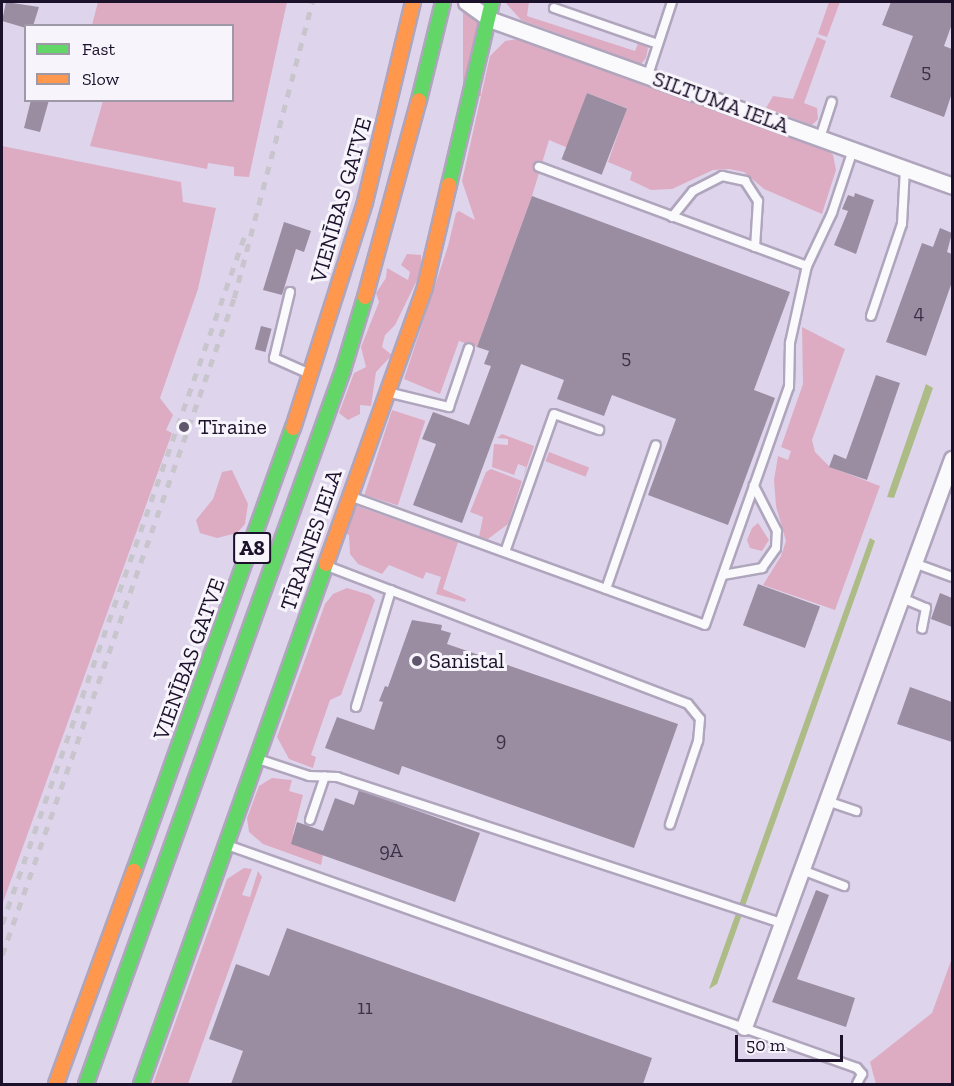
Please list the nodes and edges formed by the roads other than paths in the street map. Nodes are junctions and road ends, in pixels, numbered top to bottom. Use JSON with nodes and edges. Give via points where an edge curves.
{"nodes":[{"id":1,"x":413,"y":2,"type":"edge"},
{"id":2,"x":443,"y":2,"type":"edge"},
{"id":3,"x":466,"y":2,"type":"edge"},
{"id":4,"x":492,"y":2,"type":"edge"},
{"id":5,"x":672,"y":2,"type":"edge"},
{"id":6,"x":554,"y":8,"type":"dead end"},
{"id":7,"x":489,"y":19,"type":"junction"},
{"id":8,"x":658,"y":44,"type":"junction"},
{"id":9,"x":648,"y":75,"type":"junction"},
{"id":10,"x":832,"y":102,"type":"dead end"},
{"id":11,"x":820,"y":138,"type":"junction"},
{"id":12,"x":853,"y":150,"type":"junction"},
{"id":13,"x":539,"y":167,"type":"dead end"},
{"id":14,"x":905,"y":169,"type":"junction"},
{"id":15,"x":952,"y":186,"type":"edge"},
{"id":16,"x":672,"y":217,"type":"junction"},
{"id":17,"x":755,"y":247,"type":"junction"},
{"id":18,"x":807,"y":266,"type":"junction"},
{"id":19,"x":290,"y":292,"type":"dead end"},
{"id":20,"x":871,"y":316,"type":"dead end"},
{"id":21,"x":469,"y":348,"type":"dead end"},
{"id":22,"x":310,"y":373,"type":"junction"},
{"id":23,"x":387,"y":391,"type":"junction"},
{"id":24,"x":599,"y":430,"type":"dead end"},
{"id":25,"x":656,"y":445,"type":"dead end"},
{"id":26,"x":952,"y":459,"type":"edge"},
{"id":27,"x":948,"y":484,"type":"edge"},
{"id":28,"x":754,"y":486,"type":"junction"},
{"id":29,"x":349,"y":496,"type":"junction"},
{"id":30,"x":505,"y":552,"type":"junction"},
{"id":31,"x":915,"y":563,"type":"junction"},
{"id":32,"x":325,"y":565,"type":"junction"},
{"id":33,"x":723,"y":575,"type":"junction"},
{"id":34,"x":952,"y":577,"type":"edge"},
{"id":35,"x":606,"y":589,"type":"junction"},
{"id":36,"x":391,"y":590,"type":"junction"},
{"id":37,"x":902,"y":598,"type":"junction"},
{"id":38,"x":922,"y":629,"type":"dead end"},
{"id":39,"x":356,"y":707,"type":"dead end"},
{"id":40,"x":256,"y":759,"type":"junction"},
{"id":41,"x":325,"y":776,"type":"junction"},
{"id":42,"x":827,"y":801,"type":"junction"},
{"id":43,"x":856,"y":811,"type":"dead end"},
{"id":44,"x":310,"y":820,"type":"dead end"},
{"id":45,"x":670,"y":824,"type":"dead end"},
{"id":46,"x":226,"y":844,"type":"junction"},
{"id":47,"x":802,"y":870,"type":"junction"},
{"id":48,"x":844,"y":886,"type":"dead end"},
{"id":49,"x":782,"y":923,"type":"junction"},
{"id":50,"x":744,"y":1027,"type":"junction"},
{"id":51,"x":56,"y":1084,"type":"edge"},
{"id":52,"x":86,"y":1084,"type":"edge"},
{"id":53,"x":141,"y":1084,"type":"edge"},
{"id":54,"x":857,"y":1084,"type":"edge"}],
"edges":[{"from":1,"to":22,"type":"main road","name":"VIENĪBAS GATVE","number":"A8","via":[[365,202]]},
{"from":2,"to":52,"type":"main road","number":"A8","via":[[395,199],[343,370]]},
{"from":3,"to":7,"type":"street","name":"SILTUMA IELA"},
{"from":4,"to":7,"type":"main road","name":"TĪRAINES IELA"},
{"from":5,"to":8,"type":"lane"},
{"from":6,"to":8,"type":"lane"},
{"from":7,"to":9,"type":"street","name":"SILTUMA IELA"},
{"from":7,"to":23,"type":"main road","name":"TĪRAINES IELA","via":[[425,287]]},
{"from":8,"to":9,"type":"lane"},
{"from":9,"to":11,"type":"street","name":"SILTUMA IELA"},
{"from":10,"to":11,"type":"lane"},
{"from":11,"to":12,"type":"street","name":"SILTUMA IELA"},
{"from":12,"to":14,"type":"street","name":"SILTUMA IELA"},
{"from":12,"to":18,"type":"lane","via":[[832,213]]},
{"from":13,"to":16,"type":"lane"},
{"from":14,"to":15,"type":"street","name":"SILTUMA IELA"},
{"from":14,"to":20,"type":"lane","via":[[902,224]]},
{"from":16,"to":17,"type":"lane"},
{"from":16,"to":17,"type":"lane","via":[[693,191],[722,176],[745,181],[758,201]]},
{"from":17,"to":18,"type":"lane"},
{"from":18,"to":28,"type":"lane","via":[[790,343],[789,387]]},
{"from":19,"to":22,"type":"lane","via":[[274,358]]},
{"from":21,"to":23,"type":"lane","via":[[449,407]]},
{"from":22,"to":51,"type":"main road","name":"VIENĪBAS GATVE","number":"A8","via":[[276,480]]},
{"from":23,"to":29,"type":"main road","name":"TĪRAINES IELA"},
{"from":24,"to":30,"type":"lane","via":[[554,414]]},
{"from":25,"to":35,"type":"lane"},
{"from":26,"to":27,"type":"street"},
{"from":27,"to":31,"type":"street"},
{"from":28,"to":33,"type":"lane"},
{"from":28,"to":33,"type":"lane","via":[[777,531],[776,548],[762,568]]},
{"from":29,"to":30,"type":"lane"},
{"from":29,"to":32,"type":"main road","name":"TĪRAINES IELA"},
{"from":30,"to":35,"type":"lane"},
{"from":31,"to":34,"type":"lane"},
{"from":31,"to":37,"type":"street"},
{"from":32,"to":36,"type":"lane"},
{"from":32,"to":40,"type":"main road","name":"TĪRAINES IELA"},
{"from":33,"to":35,"type":"lane","via":[[705,625]]},
{"from":36,"to":39,"type":"lane"},
{"from":36,"to":45,"type":"lane","via":[[688,704],[700,719],[698,741]]},
{"from":37,"to":38,"type":"lane","via":[[926,608]]},
{"from":37,"to":42,"type":"street"},
{"from":40,"to":41,"type":"lane","via":[[309,776]]},
{"from":40,"to":46,"type":"main road","name":"TĪRAINES IELA"},
{"from":41,"to":44,"type":"lane"},
{"from":41,"to":49,"type":"lane","via":[[348,780]]},
{"from":42,"to":43,"type":"lane"},
{"from":42,"to":47,"type":"street"},
{"from":46,"to":50,"type":"lane"},
{"from":46,"to":53,"type":"main road","name":"TĪRAINES IELA"},
{"from":47,"to":48,"type":"lane"},
{"from":47,"to":49,"type":"street"},
{"from":49,"to":50,"type":"street"},
{"from":50,"to":54,"type":"lane","via":[[857,1068],[862,1074]]}]}
